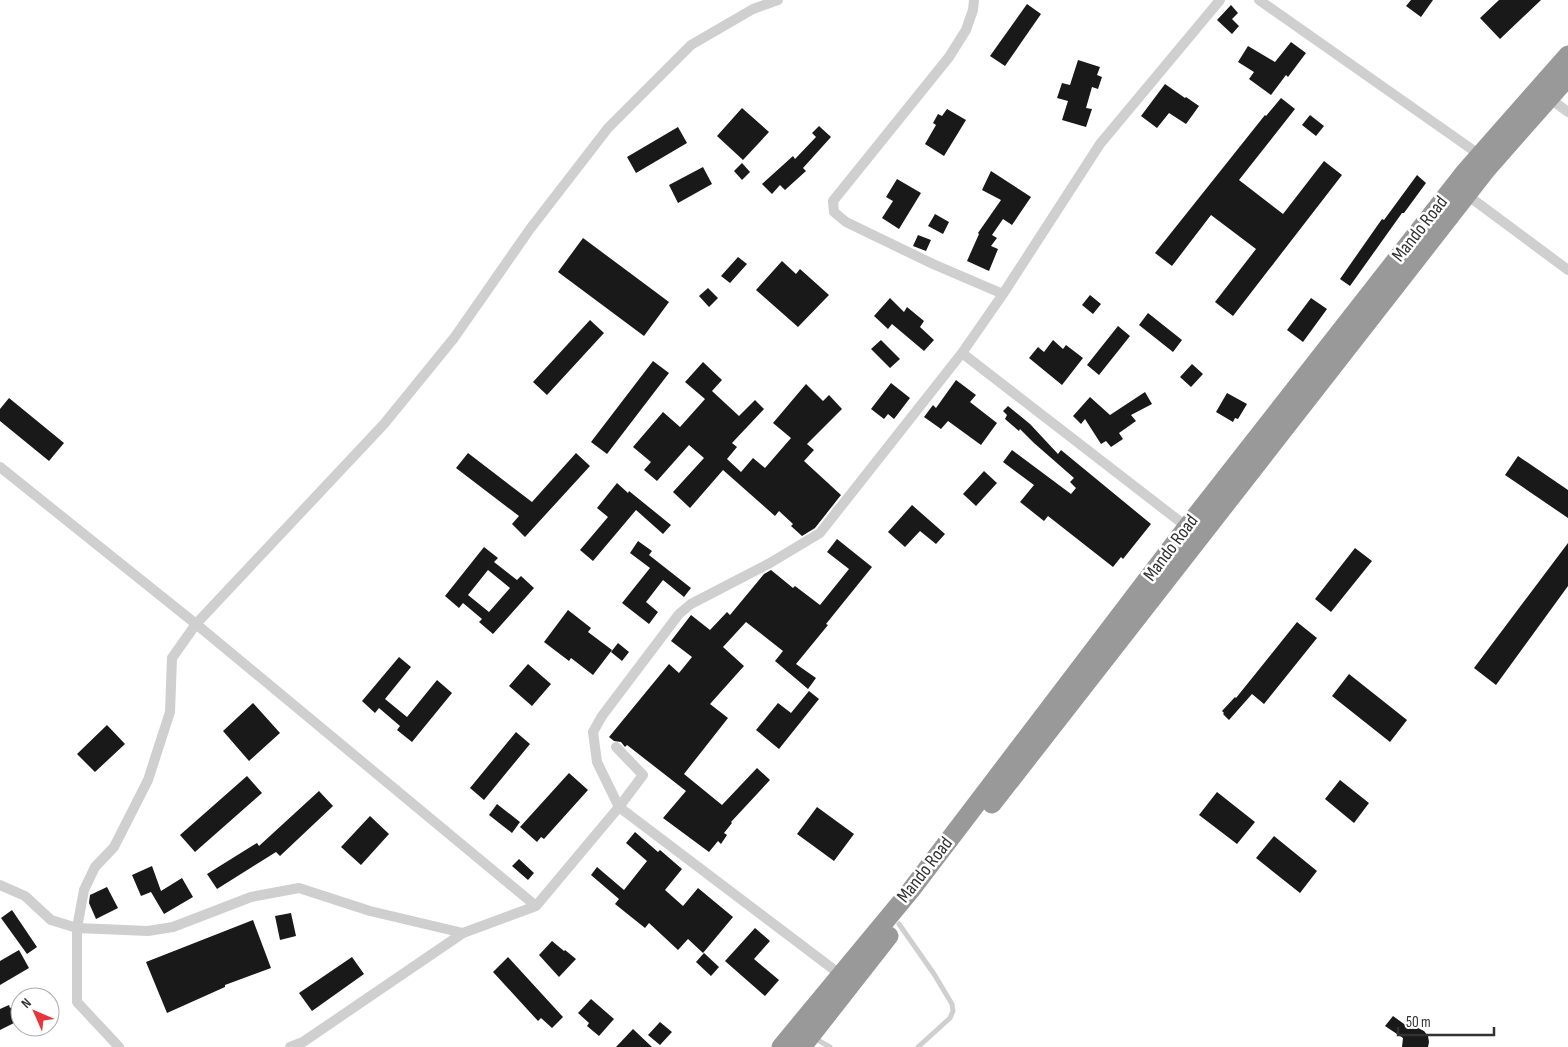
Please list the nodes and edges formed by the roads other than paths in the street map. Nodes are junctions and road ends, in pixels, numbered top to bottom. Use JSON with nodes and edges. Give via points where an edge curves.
{"nodes":[{"id":1,"x":778,"y":0,"type":"edge"},
{"id":2,"x":974,"y":0,"type":"edge"},
{"id":3,"x":1220,"y":0,"type":"edge"},
{"id":4,"x":1259,"y":0,"type":"edge"},
{"id":5,"x":1568,"y":55,"type":"edge"},
{"id":6,"x":1568,"y":76,"type":"edge"},
{"id":7,"x":1549,"y":98,"type":"junction"},
{"id":8,"x":1568,"y":112,"type":"edge"},
{"id":9,"x":1480,"y":155,"type":"junction"},
{"id":10,"x":1467,"y":195,"type":"junction"},
{"id":11,"x":1568,"y":270,"type":"edge"},
{"id":12,"x":1003,"y":294,"type":"junction"},
{"id":13,"x":962,"y":354,"type":"junction"},
{"id":14,"x":0,"y":467,"type":"edge"},
{"id":15,"x":1187,"y":527,"type":"junction"},
{"id":16,"x":196,"y":624,"type":"junction"},
{"id":17,"x":616,"y":747,"type":"dead end"},
{"id":18,"x":620,"y":807,"type":"junction"},
{"id":19,"x":0,"y":885,"type":"edge"},
{"id":20,"x":536,"y":906,"type":"junction"},
{"id":21,"x":899,"y":924,"type":"junction"},
{"id":22,"x":76,"y":928,"type":"junction"},
{"id":23,"x":464,"y":934,"type":"junction"},
{"id":24,"x":841,"y":975,"type":"junction"},
{"id":25,"x":807,"y":1042,"type":"edge"},
{"id":26,"x":119,"y":1047,"type":"edge"},
{"id":27,"x":290,"y":1047,"type":"edge"},
{"id":28,"x":780,"y":1047,"type":"edge"},
{"id":29,"x":830,"y":1047,"type":"edge"},
{"id":30,"x":918,"y":1047,"type":"edge"}],
"edges":[{"from":1,"to":16,"type":"street","via":[[753,9],[691,45],[608,128],[530,229],[454,338],[384,424]]},
{"from":2,"to":12,"type":"street","via":[[966,30],[949,57],[833,201],[834,212],[846,222],[924,260]]},
{"from":3,"to":12,"type":"street","via":[[1100,144]]},
{"from":4,"to":9,"type":"street"},
{"from":5,"to":9,"type":"highway","name":"Mando Road"},
{"from":6,"to":7,"type":"highway","name":"Mando Road"},
{"from":7,"to":8,"type":"street"},
{"from":7,"to":10,"type":"highway","name":"Mando Road"},
{"from":9,"to":15,"type":"highway","name":"Mando Road"},
{"from":10,"to":11,"type":"street"},
{"from":10,"to":21,"type":"highway","name":"Mando Road"},
{"from":12,"to":13,"type":"street"},
{"from":13,"to":15,"type":"street"},
{"from":13,"to":18,"type":"street","via":[[820,533],[690,604],[679,614],[593,732],[597,762]]},
{"from":14,"to":16,"type":"street"},
{"from":15,"to":24,"type":"highway","name":"Mando Road","via":[[911,890]]},
{"from":16,"to":20,"type":"street"},
{"from":16,"to":22,"type":"street","via":[[172,658],[170,712],[148,780],[114,847],[95,867],[84,890]]},
{"from":17,"to":18,"type":"street","via":[[643,775]]},
{"from":18,"to":20,"type":"street"},
{"from":18,"to":24,"type":"street"},
{"from":19,"to":22,"type":"street","via":[[25,896],[51,920]]},
{"from":20,"to":23,"type":"street"},
{"from":21,"to":25,"type":"highway","name":"Mando Road"},
{"from":21,"to":30,"type":"lane","via":[[952,1004],[950,1018]]},
{"from":22,"to":23,"type":"street","via":[[148,931],[173,927],[251,897],[299,888],[370,911]]},
{"from":22,"to":26,"type":"street","via":[[77,1002]]},
{"from":23,"to":27,"type":"street","via":[[303,1042]]},
{"from":24,"to":28,"type":"highway","name":"Mando Road"},
{"from":25,"to":29,"type":"lane"}]}
